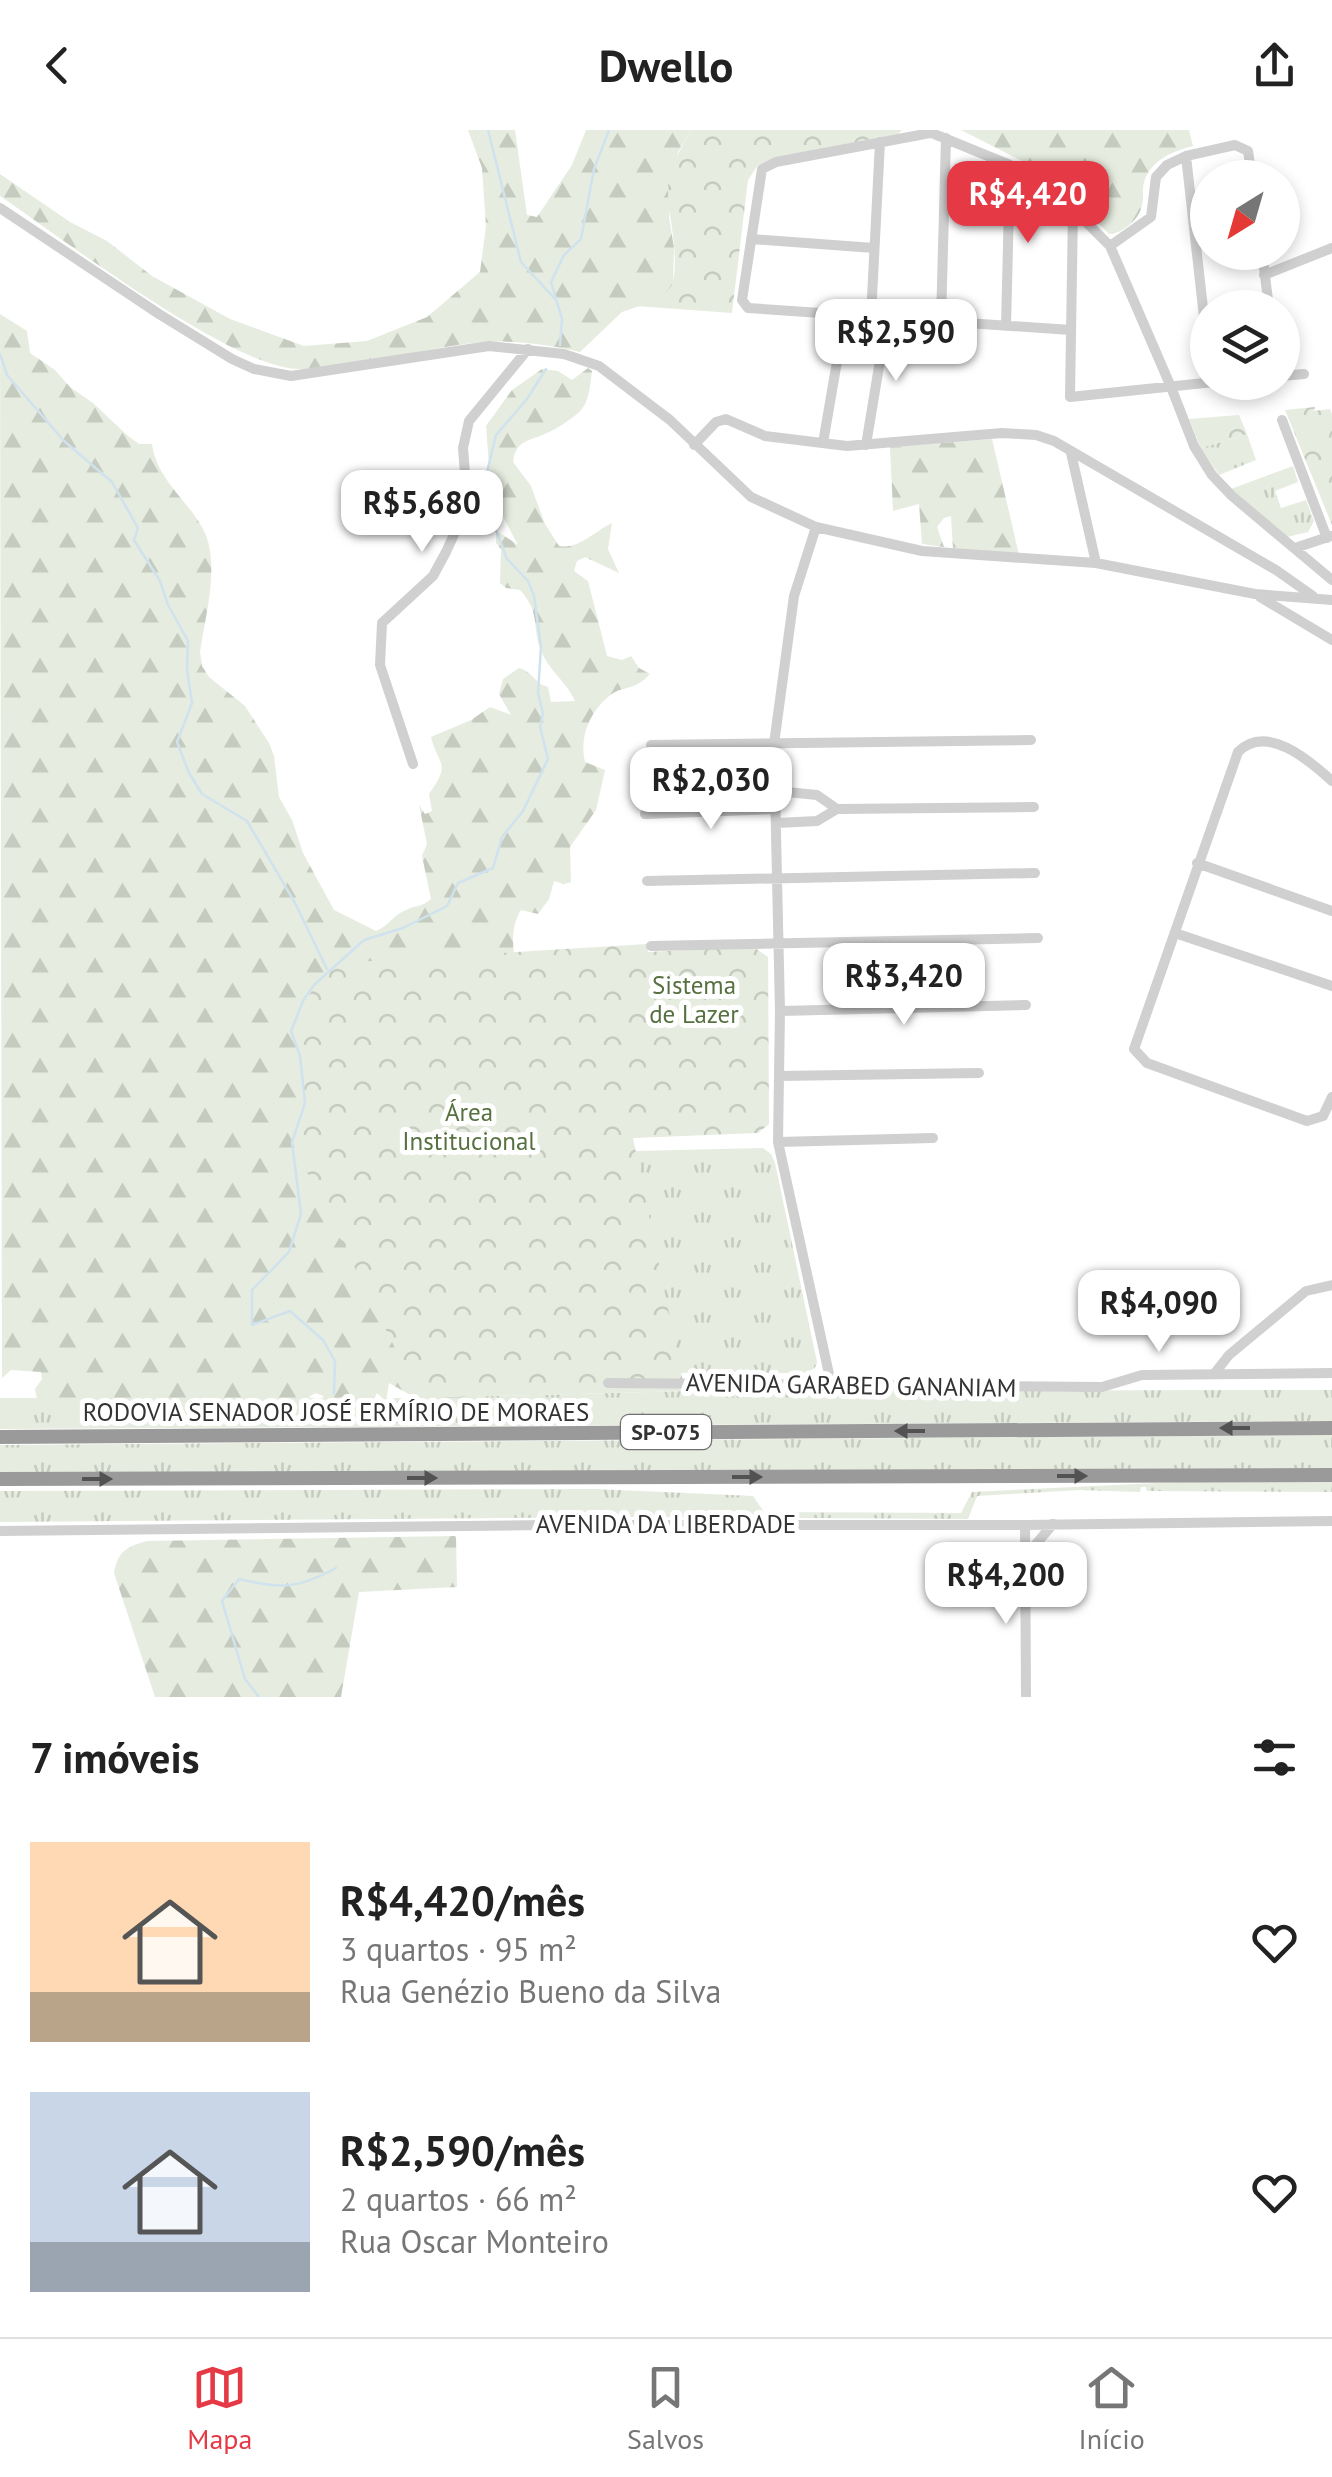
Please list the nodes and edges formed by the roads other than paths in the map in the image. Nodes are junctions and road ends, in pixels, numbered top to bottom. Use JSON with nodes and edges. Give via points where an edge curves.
{"nodes":[{"id":1,"x":928,"y":131,"type":"edge"},
{"id":2,"x":946,"y":138,"type":"junction"},
{"id":3,"x":880,"y":142,"type":"junction"},
{"id":4,"x":1186,"y":156,"type":"junction"},
{"id":5,"x":1249,"y":160,"type":"edge"},
{"id":6,"x":1010,"y":165,"type":"junction"},
{"id":7,"x":0,"y":208,"type":"edge"},
{"id":8,"x":1073,"y":209,"type":"junction"},
{"id":9,"x":751,"y":239,"type":"junction"},
{"id":10,"x":1107,"y":243,"type":"junction"},
{"id":11,"x":874,"y":248,"type":"junction"},
{"id":12,"x":1073,"y":248,"type":"junction"},
{"id":13,"x":1332,"y":248,"type":"edge"},
{"id":14,"x":1264,"y":270,"type":"edge"},
{"id":15,"x":1264,"y":275,"type":"junction"},
{"id":16,"x":1201,"y":290,"type":"edge"},
{"id":17,"x":1266,"y":290,"type":"edge"},
{"id":18,"x":845,"y":315,"type":"junction"},
{"id":19,"x":871,"y":316,"type":"junction"},
{"id":20,"x":887,"y":318,"type":"junction"},
{"id":21,"x":942,"y":322,"type":"junction"},
{"id":22,"x":1006,"y":326,"type":"junction"},
{"id":23,"x":1071,"y":330,"type":"junction"},
{"id":24,"x":528,"y":349,"type":"junction"},
{"id":25,"x":1300,"y":374,"type":"edge"},
{"id":26,"x":1304,"y":374,"type":"dead end"},
{"id":27,"x":1190,"y":385,"type":"edge"},
{"id":28,"x":1172,"y":387,"type":"junction"},
{"id":29,"x":1282,"y":420,"type":"dead end"},
{"id":30,"x":823,"y":443,"type":"junction"},
{"id":31,"x":694,"y":445,"type":"junction"},
{"id":32,"x":866,"y":445,"type":"junction"},
{"id":33,"x":1070,"y":452,"type":"junction"},
{"id":34,"x":816,"y":527,"type":"junction"},
{"id":35,"x":1330,"y":537,"type":"edge"},
{"id":36,"x":1295,"y":548,"type":"junction"},
{"id":37,"x":1096,"y":564,"type":"junction"},
{"id":38,"x":1332,"y":580,"type":"edge"},
{"id":39,"x":1254,"y":594,"type":"junction"},
{"id":40,"x":1316,"y":598,"type":"junction"},
{"id":41,"x":1332,"y":600,"type":"edge"},
{"id":42,"x":1332,"y":640,"type":"edge"},
{"id":43,"x":1032,"y":740,"type":"dead end"},
{"id":44,"x":651,"y":744,"type":"dead end"},
{"id":45,"x":774,"y":744,"type":"junction"},
{"id":46,"x":413,"y":764,"type":"dead end"},
{"id":47,"x":1332,"y":781,"type":"edge"},
{"id":48,"x":776,"y":791,"type":"junction"},
{"id":49,"x":1034,"y":807,"type":"dead end"},
{"id":50,"x":837,"y":808,"type":"junction"},
{"id":51,"x":776,"y":809,"type":"junction"},
{"id":52,"x":645,"y":814,"type":"dead end"},
{"id":53,"x":778,"y":824,"type":"junction"},
{"id":54,"x":1198,"y":863,"type":"junction"},
{"id":55,"x":1035,"y":873,"type":"dead end"},
{"id":56,"x":778,"y":878,"type":"junction"},
{"id":57,"x":647,"y":881,"type":"dead end"},
{"id":58,"x":1332,"y":911,"type":"edge"},
{"id":59,"x":1175,"y":933,"type":"junction"},
{"id":60,"x":1038,"y":938,"type":"dead end"},
{"id":61,"x":778,"y":944,"type":"junction"},
{"id":62,"x":652,"y":946,"type":"dead end"},
{"id":63,"x":1332,"y":986,"type":"edge"},
{"id":64,"x":1026,"y":1004,"type":"dead end"},
{"id":65,"x":780,"y":1012,"type":"junction"},
{"id":66,"x":979,"y":1073,"type":"dead end"},
{"id":67,"x":780,"y":1076,"type":"junction"},
{"id":68,"x":1332,"y":1097,"type":"edge"},
{"id":69,"x":933,"y":1138,"type":"dead end"},
{"id":70,"x":778,"y":1142,"type":"junction"},
{"id":71,"x":1332,"y":1286,"type":"edge"},
{"id":72,"x":1332,"y":1373,"type":"edge"},
{"id":73,"x":1214,"y":1374,"type":"junction"},
{"id":74,"x":608,"y":1383,"type":"dead end"},
{"id":75,"x":832,"y":1383,"type":"junction"},
{"id":76,"x":1332,"y":1428,"type":"edge"},
{"id":77,"x":0,"y":1437,"type":"edge"},
{"id":78,"x":1332,"y":1475,"type":"edge"},
{"id":79,"x":0,"y":1480,"type":"edge"},
{"id":80,"x":1332,"y":1520,"type":"edge"},
{"id":81,"x":1053,"y":1524,"type":"junction"},
{"id":82,"x":1025,"y":1526,"type":"junction"},
{"id":83,"x":0,"y":1530,"type":"edge"},
{"id":84,"x":1026,"y":1556,"type":"junction"},
{"id":85,"x":1026,"y":1697,"type":"edge"}],
"edges":[{"from":1,"to":2,"type":"street"},
{"from":1,"to":3,"type":"street"},
{"from":2,"to":6,"type":"street"},
{"from":2,"to":21,"type":"street"},
{"from":3,"to":9,"type":"street","via":[[762,168]]},
{"from":3,"to":11,"type":"street"},
{"from":4,"to":5,"type":"street","via":[[1235,146],[1248,151]]},
{"from":4,"to":10,"type":"street","via":[[1156,177],[1151,217]]},
{"from":4,"to":16,"type":"street"},
{"from":6,"to":8,"type":"street"},
{"from":6,"to":22,"type":"street"},
{"from":7,"to":24,"type":"street","via":[[254,369],[291,376],[489,346]]},
{"from":8,"to":10,"type":"street"},
{"from":8,"to":12,"type":"street"},
{"from":9,"to":11,"type":"street"},
{"from":9,"to":18,"type":"street","via":[[742,300],[748,308]]},
{"from":10,"to":12,"type":"street","via":[[1087,240]]},
{"from":10,"to":28,"type":"street"},
{"from":11,"to":19,"type":"street"},
{"from":12,"to":23,"type":"street"},
{"from":13,"to":15,"type":"street"},
{"from":14,"to":15,"type":"street"},
{"from":15,"to":17,"type":"street"},
{"from":18,"to":19,"type":"street"},
{"from":18,"to":30,"type":"street"},
{"from":19,"to":20,"type":"street"},
{"from":20,"to":21,"type":"street"},
{"from":20,"to":32,"type":"street"},
{"from":21,"to":22,"type":"street"},
{"from":22,"to":23,"type":"street"},
{"from":23,"to":28,"type":"street","via":[[1070,397]]},
{"from":24,"to":31,"type":"street","via":[[599,366]]},
{"from":24,"to":46,"type":"street","via":[[469,421],[466,487],[446,552],[433,576],[382,623],[380,665]]},
{"from":25,"to":26,"type":"street"},
{"from":27,"to":28,"type":"street"},
{"from":28,"to":36,"type":"street","via":[[1212,475]]},
{"from":29,"to":35,"type":"street"},
{"from":30,"to":31,"type":"street","via":[[765,436],[726,419]]},
{"from":30,"to":32,"type":"street"},
{"from":31,"to":34,"type":"street","via":[[751,497]]},
{"from":32,"to":33,"type":"street","via":[[1002,432],[1036,435]]},
{"from":33,"to":37,"type":"street"},
{"from":33,"to":40,"type":"street"},
{"from":34,"to":37,"type":"street","via":[[922,551]]},
{"from":34,"to":45,"type":"street","via":[[794,596]]},
{"from":35,"to":36,"type":"street"},
{"from":36,"to":38,"type":"street"},
{"from":37,"to":39,"type":"street"},
{"from":39,"to":40,"type":"street"},
{"from":39,"to":42,"type":"street"},
{"from":40,"to":41,"type":"street"},
{"from":43,"to":45,"type":"street"},
{"from":44,"to":45,"type":"street"},
{"from":45,"to":48,"type":"street"},
{"from":47,"to":54,"type":"street","via":[[1268,741],[1246,744]]},
{"from":48,"to":50,"type":"street","via":[[818,795]]},
{"from":48,"to":51,"type":"street"},
{"from":49,"to":50,"type":"street"},
{"from":50,"to":53,"type":"street","via":[[817,821]]},
{"from":51,"to":52,"type":"street"},
{"from":51,"to":53,"type":"street"},
{"from":53,"to":56,"type":"street"},
{"from":54,"to":58,"type":"street"},
{"from":54,"to":59,"type":"street"},
{"from":55,"to":56,"type":"street"},
{"from":56,"to":57,"type":"street"},
{"from":56,"to":61,"type":"street"},
{"from":59,"to":63,"type":"street"},
{"from":59,"to":68,"type":"street","via":[[1138,1034],[1138,1056],[1307,1120],[1323,1116]]},
{"from":60,"to":61,"type":"street"},
{"from":61,"to":62,"type":"street"},
{"from":61,"to":65,"type":"street"},
{"from":64,"to":65,"type":"street"},
{"from":65,"to":67,"type":"street"},
{"from":66,"to":67,"type":"street"},
{"from":67,"to":70,"type":"street"},
{"from":69,"to":70,"type":"street"},
{"from":70,"to":75,"type":"street"},
{"from":71,"to":73,"type":"street","via":[[1306,1291]]},
{"from":72,"to":73,"type":"street","name":"AVENIDA GARABED GANANIAM"},
{"from":73,"to":75,"type":"street","name":"AVENIDA GARABED GANANIAM","via":[[1142,1376],[1102,1387]]},
{"from":74,"to":75,"type":"street","name":"AVENIDA GARABED GANANIAM"},
{"from":76,"to":77,"type":"highway","name":"RODOVIA SENADOR JOSÉ ERMÍRIO DE MORAES","number":"SP-075","one_way":true},
{"from":79,"to":78,"type":"highway","number":"SP-075","one_way":true},
{"from":80,"to":81,"type":"street","name":"AVENIDA DA LIBERDADE"},
{"from":81,"to":82,"type":"street","name":"AVENIDA DA LIBERDADE"},
{"from":81,"to":84,"type":"street"},
{"from":82,"to":83,"type":"street","name":"AVENIDA DA LIBERDADE"},
{"from":82,"to":84,"type":"street"},
{"from":84,"to":85,"type":"street"}]}
